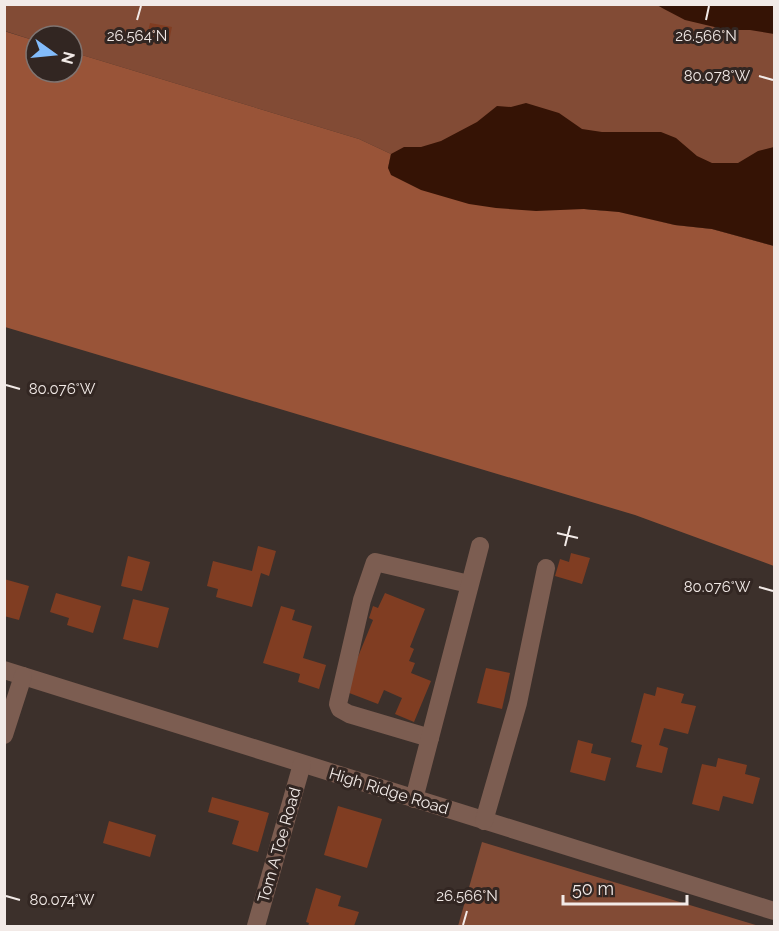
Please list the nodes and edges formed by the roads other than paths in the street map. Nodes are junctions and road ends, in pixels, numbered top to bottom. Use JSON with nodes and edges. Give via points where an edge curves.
{"nodes":[{"id":1,"x":480,"y":546,"type":"dead end"},
{"id":2,"x":546,"y":568,"type":"dead end"},
{"id":3,"x":469,"y":584,"type":"junction"},
{"id":4,"x":4,"y":670,"type":"edge"},
{"id":5,"x":23,"y":676,"type":"junction"},
{"id":6,"x":4,"y":735,"type":"edge"},
{"id":7,"x":430,"y":738,"type":"junction"},
{"id":8,"x":302,"y":764,"type":"junction"},
{"id":9,"x":414,"y":799,"type":"junction"},
{"id":10,"x":484,"y":821,"type":"junction"},
{"id":11,"x":774,"y":911,"type":"edge"},
{"id":12,"x":256,"y":927,"type":"edge"}],
"edges":[{"from":1,"to":3,"type":"street"},
{"from":2,"to":10,"type":"street","via":[[518,703]]},
{"from":3,"to":7,"type":"street"},
{"from":3,"to":7,"type":"street","via":[[375,562],[362,600],[340,709]]},
{"from":4,"to":5,"type":"street","name":"High Ridge Road"},
{"from":5,"to":6,"type":"street"},
{"from":5,"to":8,"type":"street","name":"High Ridge Road"},
{"from":7,"to":9,"type":"street"},
{"from":8,"to":9,"type":"street","name":"High Ridge Road"},
{"from":8,"to":12,"type":"street","name":"Tom A Toe Road"},
{"from":9,"to":10,"type":"street","name":"High Ridge Road"},
{"from":10,"to":11,"type":"street","name":"High Ridge Road"}]}
